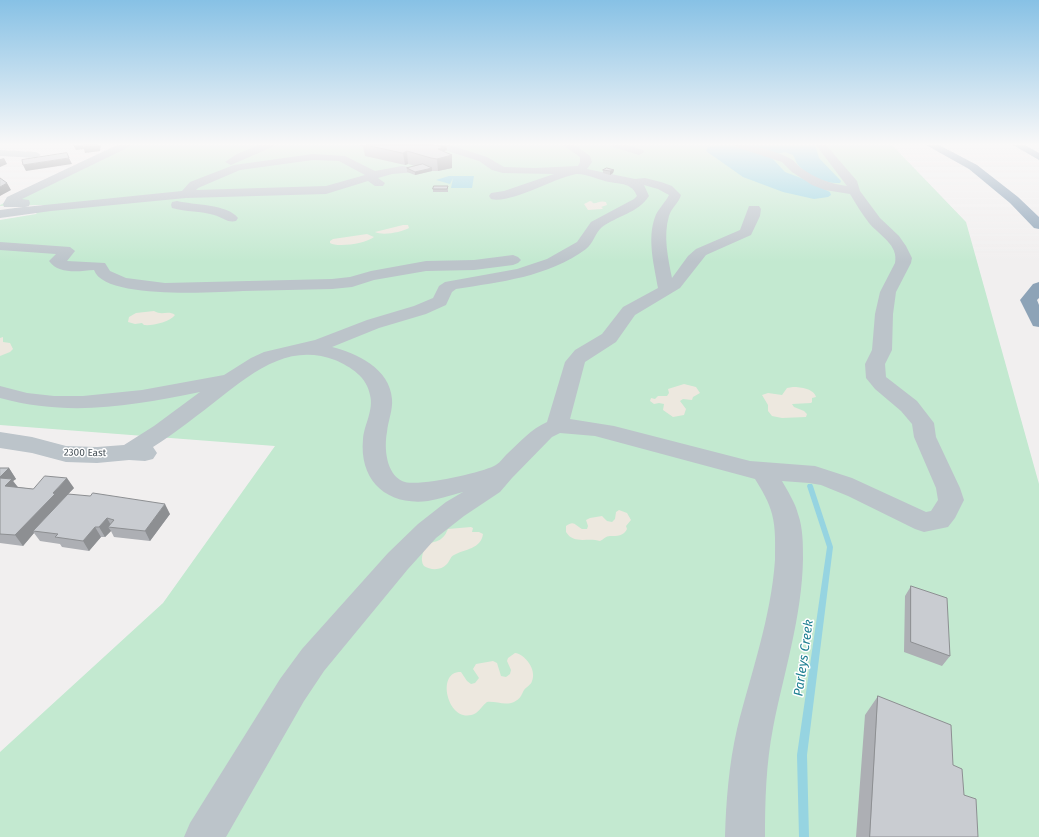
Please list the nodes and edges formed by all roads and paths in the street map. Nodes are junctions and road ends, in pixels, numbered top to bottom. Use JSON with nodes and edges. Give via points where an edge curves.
{"nodes":[{"id":1,"x":44,"y":184,"type":"edge"},
{"id":2,"x":177,"y":184,"type":"edge"},
{"id":3,"x":196,"y":184,"type":"edge"},
{"id":4,"x":240,"y":184,"type":"edge"},
{"id":5,"x":269,"y":184,"type":"edge"},
{"id":6,"x":351,"y":184,"type":"edge"},
{"id":7,"x":384,"y":184,"type":"edge"},
{"id":8,"x":535,"y":184,"type":"edge"},
{"id":9,"x":635,"y":184,"type":"edge"},
{"id":10,"x":652,"y":184,"type":"edge"},
{"id":11,"x":821,"y":184,"type":"edge"},
{"id":12,"x":853,"y":184,"type":"edge"},
{"id":13,"x":994,"y":184,"type":"edge"},
{"id":14,"x":326,"y":190,"type":"junction"},
{"id":15,"x":854,"y":191,"type":"junction"},
{"id":16,"x":186,"y":194,"type":"junction"},
{"id":17,"x":495,"y":196,"type":"dead end"},
{"id":18,"x":99,"y":203,"type":"junction"},
{"id":19,"x":177,"y":204,"type":"dead end"},
{"id":20,"x":52,"y":207,"type":"junction"},
{"id":21,"x":754,"y":209,"type":"dead end"},
{"id":22,"x":0,"y":214,"type":"edge"},
{"id":23,"x":231,"y":218,"type":"dead end"},
{"id":24,"x":15,"y":224,"type":"dead end"},
{"id":25,"x":1039,"y":225,"type":"edge"},
{"id":26,"x":0,"y":246,"type":"edge"},
{"id":27,"x":575,"y":250,"type":"junction"},
{"id":28,"x":1039,"y":287,"type":"edge"},
{"id":29,"x":667,"y":290,"type":"junction"},
{"id":30,"x":1039,"y":322,"type":"edge"},
{"id":31,"x":306,"y":348,"type":"junction"},
{"id":32,"x":229,"y":381,"type":"junction"},
{"id":33,"x":0,"y":392,"type":"edge"},
{"id":34,"x":557,"y":426,"type":"junction"},
{"id":35,"x":0,"y":440,"type":"edge"},
{"id":36,"x":503,"y":472,"type":"junction"},
{"id":37,"x":763,"y":472,"type":"junction"},
{"id":38,"x":204,"y":837,"type":"edge"},
{"id":39,"x":745,"y":837,"type":"edge"}],
"edges":[{"from":1,"to":20,"type":"street","via":[[11,200],[9,204],[53,202],[55,204]]},
{"from":2,"to":18,"type":"street"},
{"from":3,"to":16,"type":"street"},
{"from":4,"to":5,"type":"street"},
{"from":6,"to":14,"type":"street"},
{"from":7,"to":14,"type":"street","via":[[388,185],[356,190]]},
{"from":8,"to":17,"type":"street"},
{"from":9,"to":27,"type":"street","via":[[642,191],[640,201],[596,225],[584,243]]},
{"from":10,"to":29,"type":"street","via":[[668,189],[675,196],[665,209],[660,231]]},
{"from":11,"to":15,"type":"street"},
{"from":12,"to":15,"type":"street"},
{"from":13,"to":25,"type":"highway"},
{"from":14,"to":16,"type":"street"},
{"from":15,"to":37,"type":"street","via":[[875,221],[894,239],[904,258],[888,292],[882,350],[875,364],[876,378],[909,406],[923,424],[951,500],[939,520],[924,522],[835,482],[795,472]]},
{"from":16,"to":18,"type":"street"},
{"from":18,"to":20,"type":"street"},
{"from":19,"to":23,"type":"street","via":[[187,208],[214,210]]},
{"from":20,"to":22,"type":"street"},
{"from":20,"to":24,"type":"street"},
{"from":21,"to":29,"type":"street","via":[[746,232],[700,253],[688,265],[675,285]]},
{"from":26,"to":27,"type":"street","via":[[65,250],[68,251],[57,261],[59,263],[69,266],[98,266],[101,267],[103,274],[121,282],[165,288],[340,284],[426,266],[494,263],[560,246]]},
{"from":27,"to":31,"type":"street","via":[[536,269],[451,285],[433,305]]},
{"from":28,"to":30,"type":"highway","via":[[1028,300]]},
{"from":29,"to":34,"type":"street","via":[[630,310],[610,337],[578,356]]},
{"from":31,"to":32,"type":"street","via":[[271,356]]},
{"from":31,"to":36,"type":"street","via":[[349,358],[365,369],[376,382],[381,395],[374,441],[376,464],[392,489],[408,493],[427,492]]},
{"from":32,"to":33,"type":"street","via":[[140,396],[69,403],[11,396]]},
{"from":32,"to":35,"type":"street","name":"2300 East","via":[[162,431],[139,453],[66,454]]},
{"from":34,"to":36,"type":"street","via":[[544,432]]},
{"from":34,"to":37,"type":"street","via":[[578,426],[606,431]]},
{"from":36,"to":38,"type":"street","via":[[491,486],[427,531],[313,660],[292,690]]},
{"from":37,"to":39,"type":"street","via":[[778,495],[787,519],[788,569],[781,617],[748,768]]}]}
